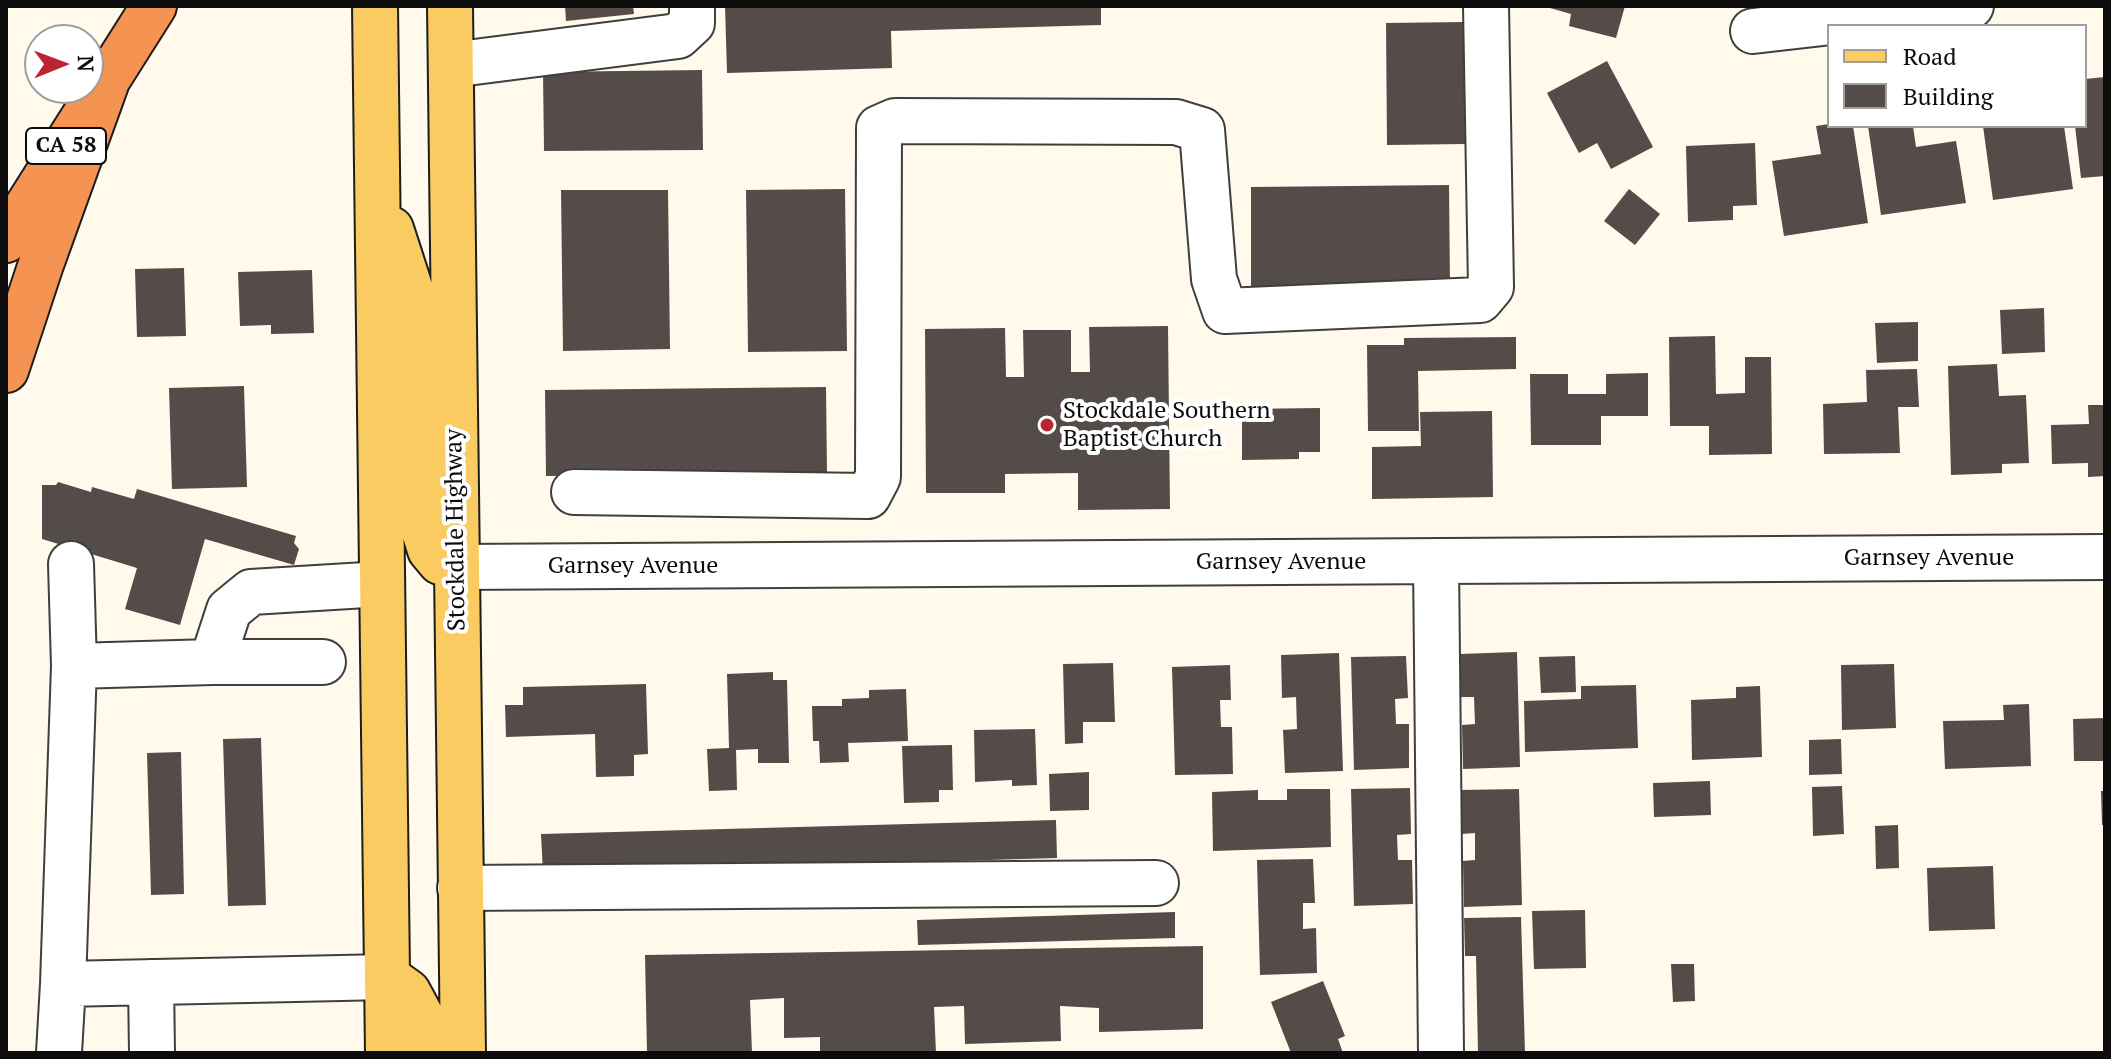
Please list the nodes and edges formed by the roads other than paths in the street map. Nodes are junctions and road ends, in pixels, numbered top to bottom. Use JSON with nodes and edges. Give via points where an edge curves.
{"nodes":[{"id":1,"x":154,"y":6,"type":"edge"},
{"id":2,"x":375,"y":6,"type":"edge"},
{"id":3,"x":450,"y":6,"type":"edge"},
{"id":4,"x":692,"y":6,"type":"edge"},
{"id":5,"x":1486,"y":6,"type":"edge"},
{"id":6,"x":1971,"y":6,"type":"edge"},
{"id":7,"x":1753,"y":31,"type":"dead end"},
{"id":8,"x":451,"y":65,"type":"junction"},
{"id":9,"x":116,"y":66,"type":"junction"},
{"id":10,"x":378,"y":193,"type":"junction"},
{"id":11,"x":6,"y":240,"type":"edge"},
{"id":12,"x":6,"y":370,"type":"edge"},
{"id":13,"x":574,"y":492,"type":"dead end"},
{"id":14,"x":868,"y":496,"type":"junction"},
{"id":15,"x":2105,"y":557,"type":"edge"},
{"id":16,"x":1436,"y":561,"type":"junction"},
{"id":17,"x":71,"y":564,"type":"dead end"},
{"id":18,"x":873,"y":565,"type":"junction"},
{"id":19,"x":456,"y":567,"type":"junction"},
{"id":20,"x":382,"y":584,"type":"junction"},
{"id":21,"x":212,"y":662,"type":"junction"},
{"id":22,"x":323,"y":662,"type":"dead end"},
{"id":23,"x":74,"y":666,"type":"junction"},
{"id":24,"x":1156,"y":883,"type":"dead end"},
{"id":25,"x":460,"y":888,"type":"junction"},
{"id":26,"x":387,"y":977,"type":"junction"},
{"id":27,"x":151,"y":982,"type":"junction"},
{"id":28,"x":63,"y":984,"type":"junction"},
{"id":29,"x":59,"y":1053,"type":"edge"},
{"id":30,"x":152,"y":1053,"type":"edge"},
{"id":31,"x":388,"y":1053,"type":"edge"},
{"id":32,"x":426,"y":1053,"type":"edge"},
{"id":33,"x":463,"y":1053,"type":"edge"},
{"id":34,"x":1441,"y":1053,"type":"edge"}],
"edges":[{"from":1,"to":9,"type":"highway","number":"CA 58"},
{"from":2,"to":10,"type":"main road"},
{"from":3,"to":8,"type":"main road","name":"Stockdale Highway"},
{"from":4,"to":8,"type":"street","via":[[692,23],[678,36]]},
{"from":5,"to":14,"type":"street","via":[[1491,287],[1480,300],[1225,311],[1214,279],[1202,130],[1176,122],[895,121],[879,128],[878,477]]},
{"from":6,"to":7,"type":"street"},
{"from":8,"to":19,"type":"main road","name":"Stockdale Highway"},
{"from":9,"to":11,"type":"highway","number":"CA 58"},
{"from":9,"to":12,"type":"highway"},
{"from":10,"to":19,"type":"main road","via":[[413,297],[425,534],[440,562]]},
{"from":10,"to":20,"type":"main road"},
{"from":13,"to":14,"type":"street"},
{"from":14,"to":18,"type":"street"},
{"from":15,"to":16,"type":"street","name":"Garnsey Avenue"},
{"from":16,"to":18,"type":"street","name":"Garnsey Avenue"},
{"from":16,"to":34,"type":"street"},
{"from":17,"to":23,"type":"street"},
{"from":18,"to":19,"type":"street","name":"Garnsey Avenue"},
{"from":19,"to":25,"type":"main road","name":"Stockdale Highway"},
{"from":20,"to":21,"type":"street","via":[[251,592],[229,610]]},
{"from":20,"to":26,"type":"main road"},
{"from":21,"to":22,"type":"street"},
{"from":21,"to":23,"type":"street"},
{"from":23,"to":28,"type":"street"},
{"from":24,"to":25,"type":"street"},
{"from":25,"to":33,"type":"main road","name":"Stockdale Highway"},
{"from":26,"to":27,"type":"street"},
{"from":26,"to":31,"type":"main road"},
{"from":26,"to":32,"type":"main road","via":[[408,992],[421,1016]]},
{"from":27,"to":28,"type":"street"},
{"from":27,"to":30,"type":"street"},
{"from":28,"to":29,"type":"street"}]}
